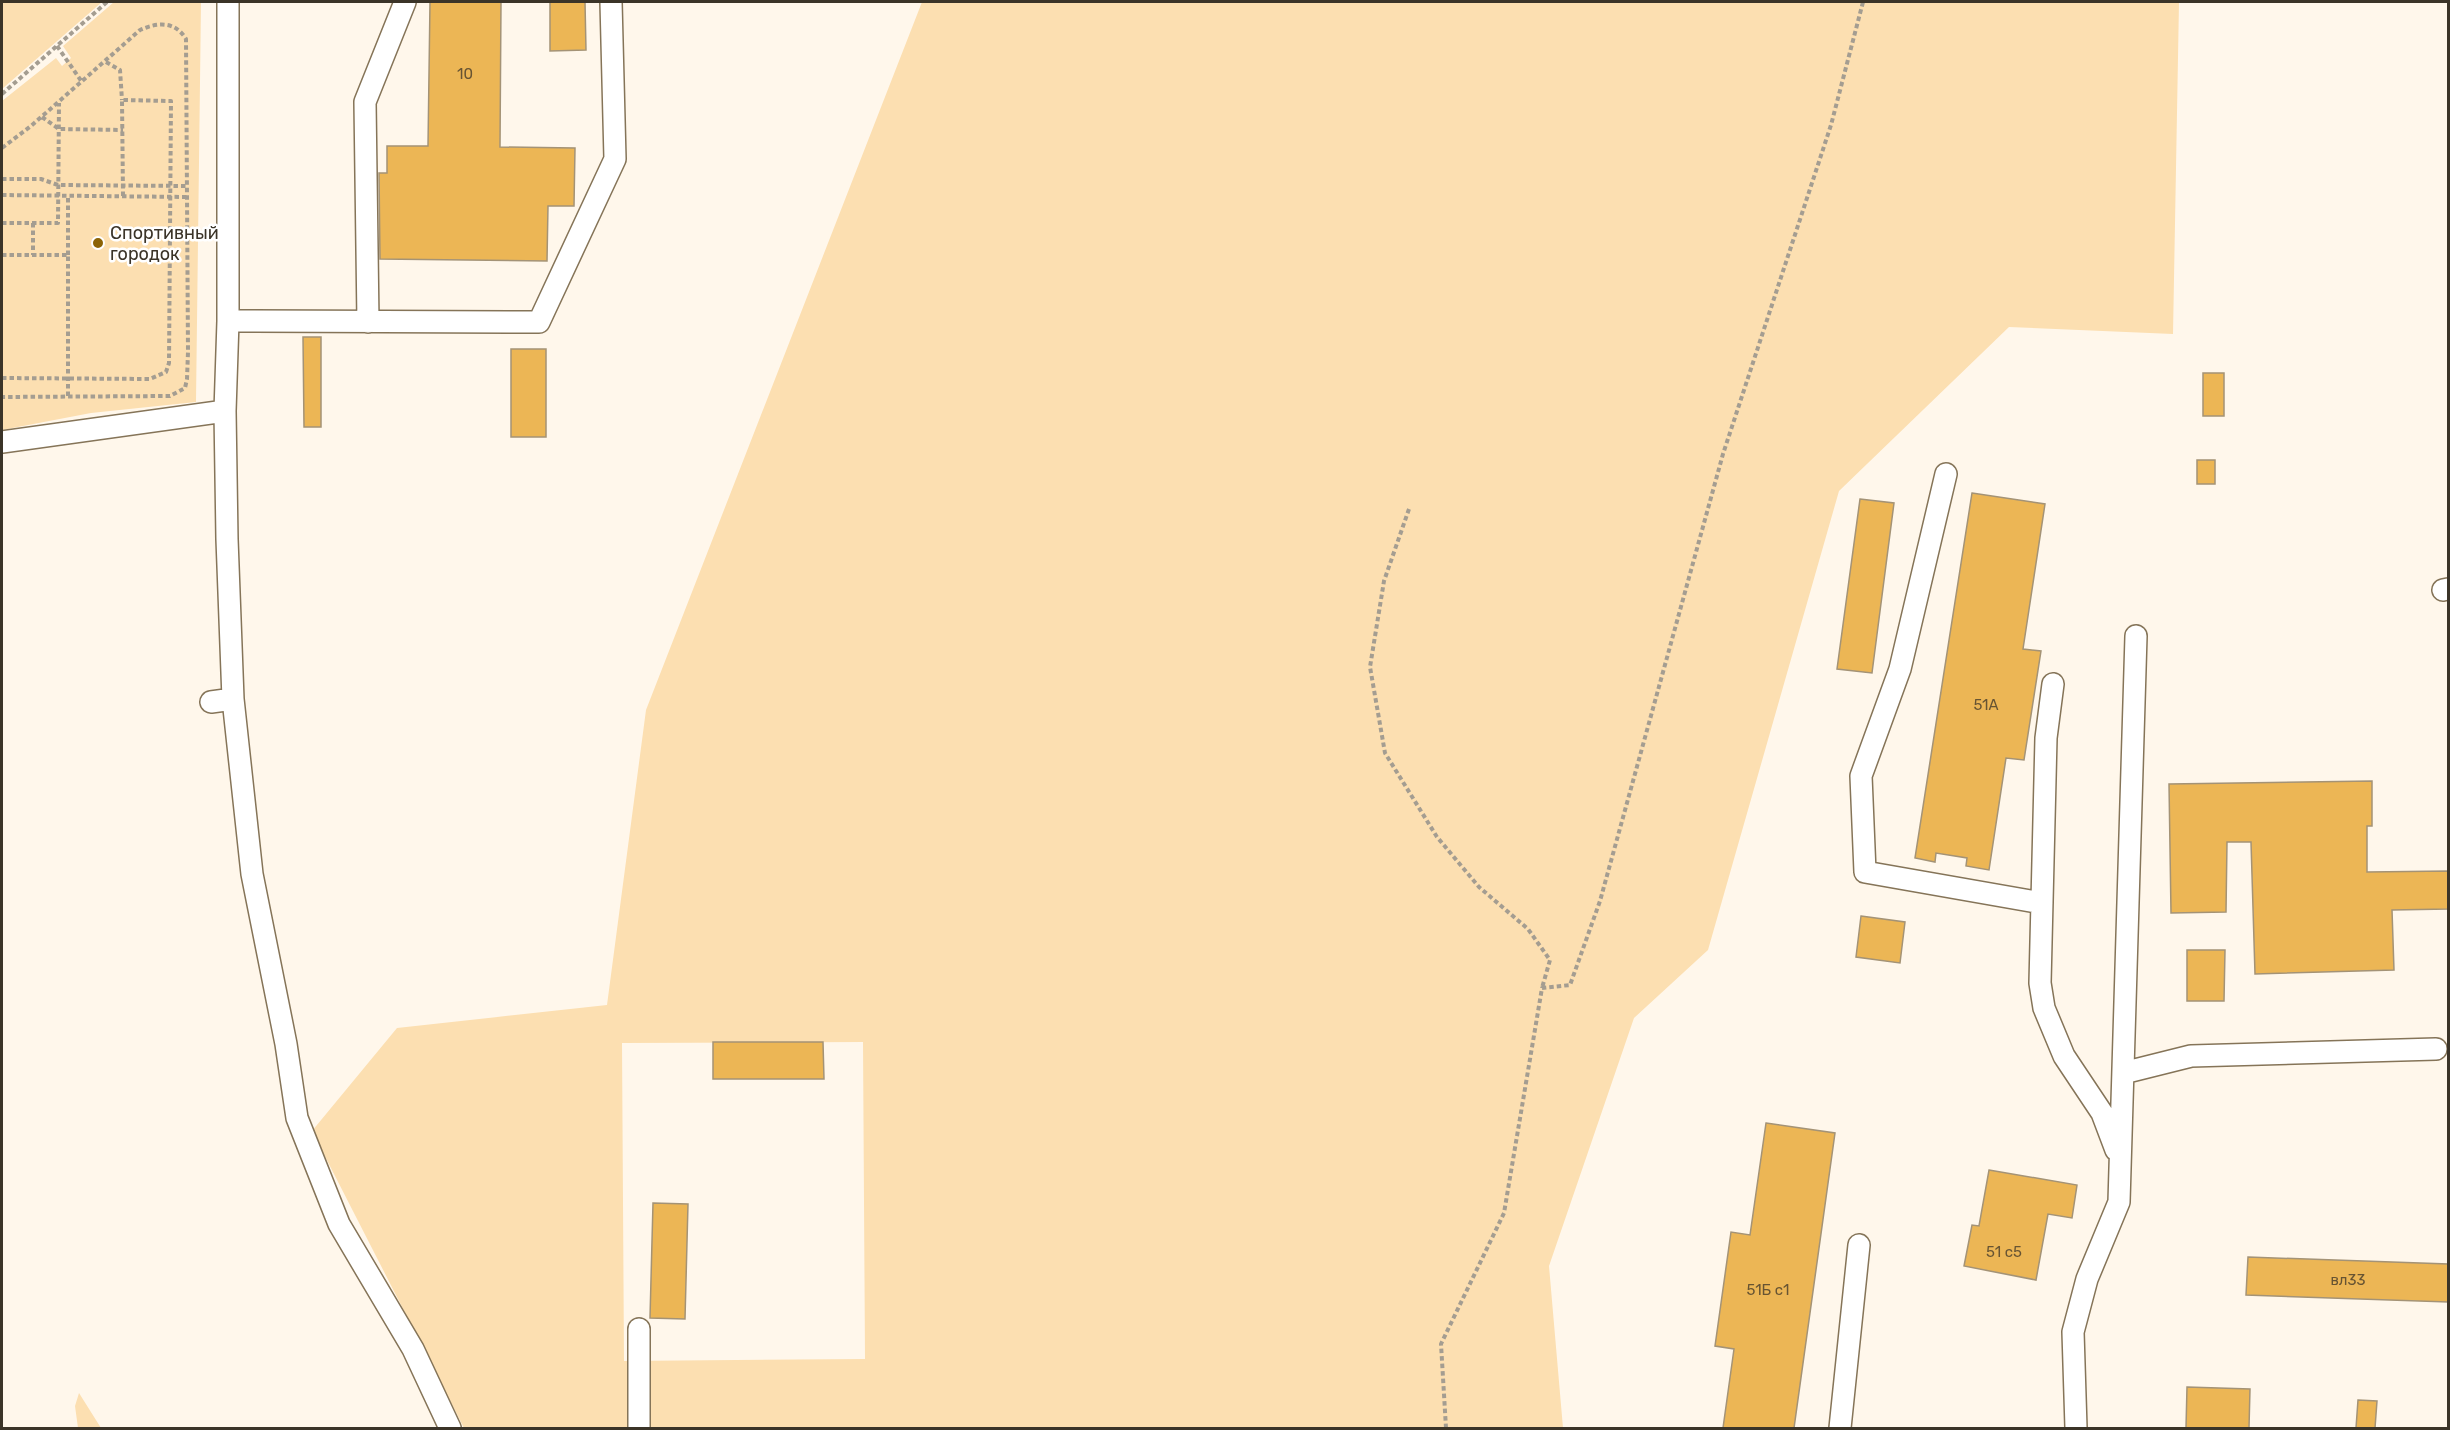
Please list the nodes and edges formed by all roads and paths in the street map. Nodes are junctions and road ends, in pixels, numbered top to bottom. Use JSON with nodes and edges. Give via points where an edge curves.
{"nodes":[{"id":1,"x":107,"y":2,"type":"edge"},
{"id":2,"x":228,"y":2,"type":"edge"},
{"id":3,"x":405,"y":2,"type":"edge"},
{"id":4,"x":611,"y":2,"type":"edge"},
{"id":5,"x":1863,"y":2,"type":"edge"},
{"id":6,"x":57,"y":46,"type":"junction"},
{"id":7,"x":106,"y":61,"type":"junction"},
{"id":8,"x":82,"y":82,"type":"junction"},
{"id":9,"x":2,"y":94,"type":"edge"},
{"id":10,"x":122,"y":100,"type":"junction"},
{"id":11,"x":59,"y":102,"type":"junction"},
{"id":12,"x":42,"y":117,"type":"junction"},
{"id":13,"x":59,"y":129,"type":"junction"},
{"id":14,"x":123,"y":130,"type":"junction"},
{"id":15,"x":2,"y":148,"type":"edge"},
{"id":16,"x":2,"y":179,"type":"edge"},
{"id":17,"x":58,"y":184,"type":"junction"},
{"id":18,"x":123,"y":186,"type":"junction"},
{"id":19,"x":170,"y":186,"type":"junction"},
{"id":20,"x":187,"y":186,"type":"junction"},
{"id":21,"x":2,"y":195,"type":"edge"},
{"id":22,"x":58,"y":196,"type":"junction"},
{"id":23,"x":68,"y":196,"type":"junction"},
{"id":24,"x":123,"y":196,"type":"junction"},
{"id":25,"x":170,"y":197,"type":"junction"},
{"id":26,"x":187,"y":197,"type":"junction"},
{"id":27,"x":68,"y":222,"type":"junction"},
{"id":28,"x":2,"y":223,"type":"edge"},
{"id":29,"x":33,"y":223,"type":"junction"},
{"id":30,"x":58,"y":223,"type":"junction"},
{"id":31,"x":2,"y":255,"type":"edge"},
{"id":32,"x":33,"y":255,"type":"junction"},
{"id":33,"x":68,"y":255,"type":"junction"},
{"id":34,"x":228,"y":321,"type":"junction"},
{"id":35,"x":368,"y":322,"type":"junction"},
{"id":36,"x":2,"y":378,"type":"edge"},
{"id":37,"x":68,"y":378,"type":"junction"},
{"id":38,"x":68,"y":396,"type":"junction"},
{"id":39,"x":2,"y":397,"type":"edge"},
{"id":40,"x":225,"y":411,"type":"junction"},
{"id":41,"x":2,"y":442,"type":"edge"},
{"id":42,"x":1946,"y":474,"type":"dead end"},
{"id":43,"x":1409,"y":509,"type":"dead end"},
{"id":44,"x":2136,"y":636,"type":"dead end"},
{"id":45,"x":2053,"y":684,"type":"dead end"},
{"id":46,"x":233,"y":699,"type":"junction"},
{"id":47,"x":211,"y":702,"type":"dead end"},
{"id":48,"x":2042,"y":903,"type":"junction"},
{"id":49,"x":1542,"y":988,"type":"junction"},
{"id":50,"x":2436,"y":1049,"type":"dead end"},
{"id":51,"x":2123,"y":1073,"type":"junction"},
{"id":52,"x":2120,"y":1162,"type":"junction"},
{"id":53,"x":1859,"y":1245,"type":"dead end"},
{"id":54,"x":639,"y":1329,"type":"dead end"},
{"id":55,"x":450,"y":1428,"type":"edge"},
{"id":56,"x":639,"y":1428,"type":"edge"},
{"id":57,"x":1446,"y":1428,"type":"edge"},
{"id":58,"x":1840,"y":1428,"type":"edge"},
{"id":59,"x":2076,"y":1428,"type":"edge"}],
"edges":[{"from":1,"to":6,"type":"path"},
{"from":2,"to":34,"type":"lane"},
{"from":3,"to":35,"type":"lane","via":[[365,102]]},
{"from":4,"to":35,"type":"lane","via":[[615,159],[539,322]]},
{"from":5,"to":49,"type":"path","via":[[1831,125],[1723,454],[1600,901],[1570,985]]},
{"from":6,"to":8,"type":"path"},
{"from":6,"to":9,"type":"path"},
{"from":7,"to":8,"type":"path"},
{"from":7,"to":10,"type":"path","via":[[120,70]]},
{"from":7,"to":20,"type":"path","via":[[151,25],[168,24],[183,33]]},
{"from":8,"to":11,"type":"path"},
{"from":10,"to":14,"type":"path"},
{"from":10,"to":19,"type":"path","via":[[171,101]]},
{"from":11,"to":12,"type":"path"},
{"from":11,"to":13,"type":"path"},
{"from":12,"to":13,"type":"path"},
{"from":12,"to":15,"type":"path"},
{"from":13,"to":14,"type":"path"},
{"from":13,"to":17,"type":"path"},
{"from":14,"to":18,"type":"path"},
{"from":16,"to":17,"type":"path","via":[[42,179]]},
{"from":17,"to":18,"type":"path"},
{"from":17,"to":22,"type":"path"},
{"from":18,"to":19,"type":"path"},
{"from":18,"to":24,"type":"path"},
{"from":19,"to":20,"type":"path"},
{"from":19,"to":25,"type":"path"},
{"from":20,"to":26,"type":"path"},
{"from":21,"to":22,"type":"path"},
{"from":22,"to":23,"type":"path"},
{"from":22,"to":30,"type":"path"},
{"from":23,"to":24,"type":"path"},
{"from":23,"to":27,"type":"path"},
{"from":24,"to":25,"type":"path"},
{"from":25,"to":26,"type":"path"},
{"from":25,"to":37,"type":"path","via":[[166,372],[150,379]]},
{"from":26,"to":38,"type":"path","via":[[185,388],[170,396]]},
{"from":27,"to":30,"type":"path"},
{"from":27,"to":33,"type":"path"},
{"from":28,"to":29,"type":"path"},
{"from":29,"to":30,"type":"path"},
{"from":29,"to":32,"type":"path"},
{"from":31,"to":32,"type":"path"},
{"from":32,"to":33,"type":"path"},
{"from":33,"to":37,"type":"path"},
{"from":34,"to":35,"type":"lane"},
{"from":34,"to":40,"type":"lane"},
{"from":36,"to":37,"type":"path"},
{"from":37,"to":38,"type":"path"},
{"from":38,"to":39,"type":"path"},
{"from":40,"to":41,"type":"lane"},
{"from":40,"to":46,"type":"lane"},
{"from":42,"to":48,"type":"lane","via":[[1900,669],[1861,776],[1865,872]]},
{"from":43,"to":49,"type":"path","via":[[1384,581],[1370,667],[1385,753],[1437,837],[1479,887],[1528,929],[1550,960]]},
{"from":44,"to":51,"type":"lane"},
{"from":45,"to":48,"type":"lane","via":[[2046,738]]},
{"from":46,"to":47,"type":"lane"},
{"from":46,"to":55,"type":"lane","via":[[252,874],[297,1118],[339,1224],[413,1349]]},
{"from":48,"to":52,"type":"lane","via":[[2040,983],[2044,1008],[2064,1056],[2102,1113]]},
{"from":49,"to":57,"type":"path","via":[[1504,1213],[1441,1344]]},
{"from":50,"to":51,"type":"lane","via":[[2191,1056]]},
{"from":51,"to":52,"type":"lane"},
{"from":52,"to":59,"type":"lane","via":[[2119,1202],[2087,1279],[2073,1332]]},
{"from":53,"to":58,"type":"lane"},
{"from":54,"to":56,"type":"lane"}]}
